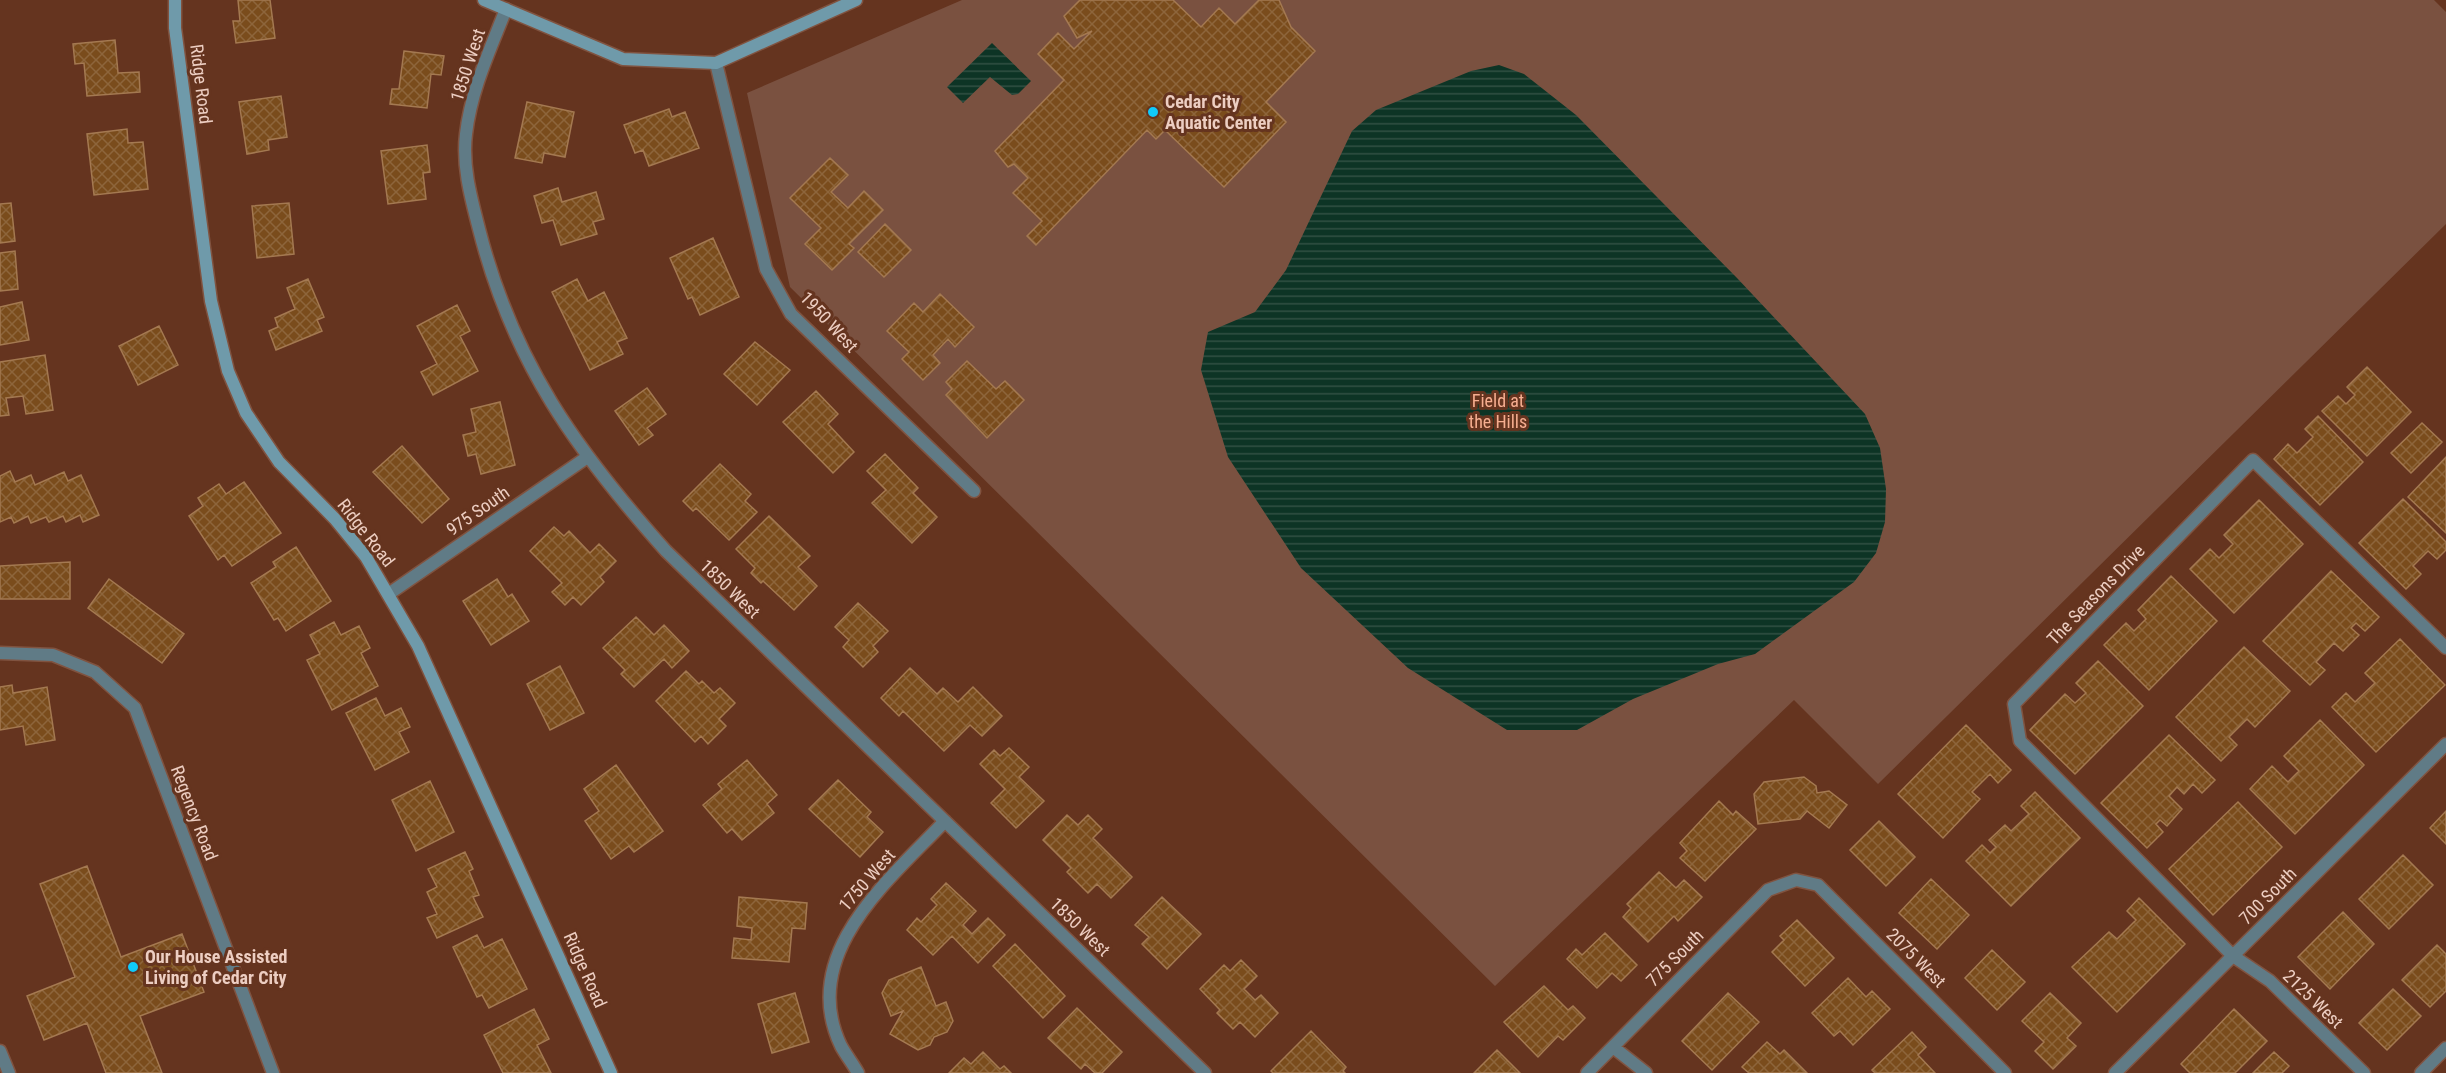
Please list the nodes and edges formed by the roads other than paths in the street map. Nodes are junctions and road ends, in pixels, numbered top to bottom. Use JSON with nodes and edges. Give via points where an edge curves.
{"nodes":[{"id":1,"x":176,"y":0,"type":"edge"},
{"id":2,"x":484,"y":0,"type":"edge"},
{"id":3,"x":856,"y":0,"type":"edge"},
{"id":4,"x":506,"y":9,"type":"junction"},
{"id":5,"x":716,"y":63,"type":"junction"},
{"id":6,"x":586,"y":458,"type":"junction"},
{"id":7,"x":974,"y":491,"type":"dead end"},
{"id":8,"x":390,"y":593,"type":"junction"},
{"id":9,"x":2446,"y":648,"type":"edge"},
{"id":10,"x":0,"y":653,"type":"edge"},
{"id":11,"x":2446,"y":744,"type":"edge"},
{"id":12,"x":945,"y":821,"type":"junction"},
{"id":13,"x":1796,"y":880,"type":"joint"},
{"id":14,"x":2233,"y":956,"type":"junction"},
{"id":15,"x":1613,"y":1047,"type":"junction"},
{"id":16,"x":2446,"y":1048,"type":"edge"},
{"id":17,"x":0,"y":1050,"type":"edge"},
{"id":18,"x":9,"y":1073,"type":"edge"},
{"id":19,"x":273,"y":1073,"type":"edge"},
{"id":20,"x":611,"y":1073,"type":"edge"},
{"id":21,"x":858,"y":1073,"type":"edge"},
{"id":22,"x":1205,"y":1073,"type":"edge"},
{"id":23,"x":1587,"y":1073,"type":"edge"},
{"id":24,"x":1646,"y":1073,"type":"edge"},
{"id":25,"x":2005,"y":1073,"type":"edge"},
{"id":26,"x":2115,"y":1073,"type":"edge"},
{"id":27,"x":2364,"y":1073,"type":"edge"},
{"id":28,"x":2421,"y":1073,"type":"edge"}],
"edges":[{"from":1,"to":8,"type":"street","name":"Ridge Road","via":[[175,28],[211,301],[228,371],[246,412],[279,462],[335,519]]},
{"from":2,"to":4,"type":"street"},
{"from":3,"to":5,"type":"street"},
{"from":4,"to":5,"type":"street","via":[[623,59]]},
{"from":4,"to":6,"type":"street","name":"1850 West","via":[[474,94],[466,135],[468,187],[508,321],[540,387]]},
{"from":5,"to":7,"type":"street","name":"1950 West","via":[[766,269],[791,314]]},
{"from":6,"to":8,"type":"street","name":"975 South"},
{"from":6,"to":12,"type":"street","name":"1850 West","via":[[666,551]]},
{"from":8,"to":20,"type":"street","name":"Ridge Road","via":[[418,646]]},
{"from":9,"to":14,"type":"street","name":"The Seasons Drive","via":[[2253,460],[2014,704],[2020,741]]},
{"from":10,"to":19,"type":"street","name":"Regency Road","via":[[53,655],[95,672],[135,708]]},
{"from":11,"to":14,"type":"street","name":"700 South"},
{"from":12,"to":21,"type":"street","name":"1750 West","via":[[868,902],[845,934],[832,969],[830,1008],[841,1045]]},
{"from":12,"to":22,"type":"street","name":"1850 West"},
{"from":13,"to":15,"type":"street","name":"775 South","via":[[1768,890]]},
{"from":13,"to":25,"type":"street","name":"2075 West","via":[[1818,885]]},
{"from":14,"to":26,"type":"street","name":"700 South"},
{"from":14,"to":27,"type":"street","name":"2125 West","via":[[2270,981]]},
{"from":15,"to":23,"type":"street","name":"775 South"},
{"from":15,"to":24,"type":"street"},
{"from":16,"to":28,"type":"street"},
{"from":17,"to":18,"type":"street"}]}
